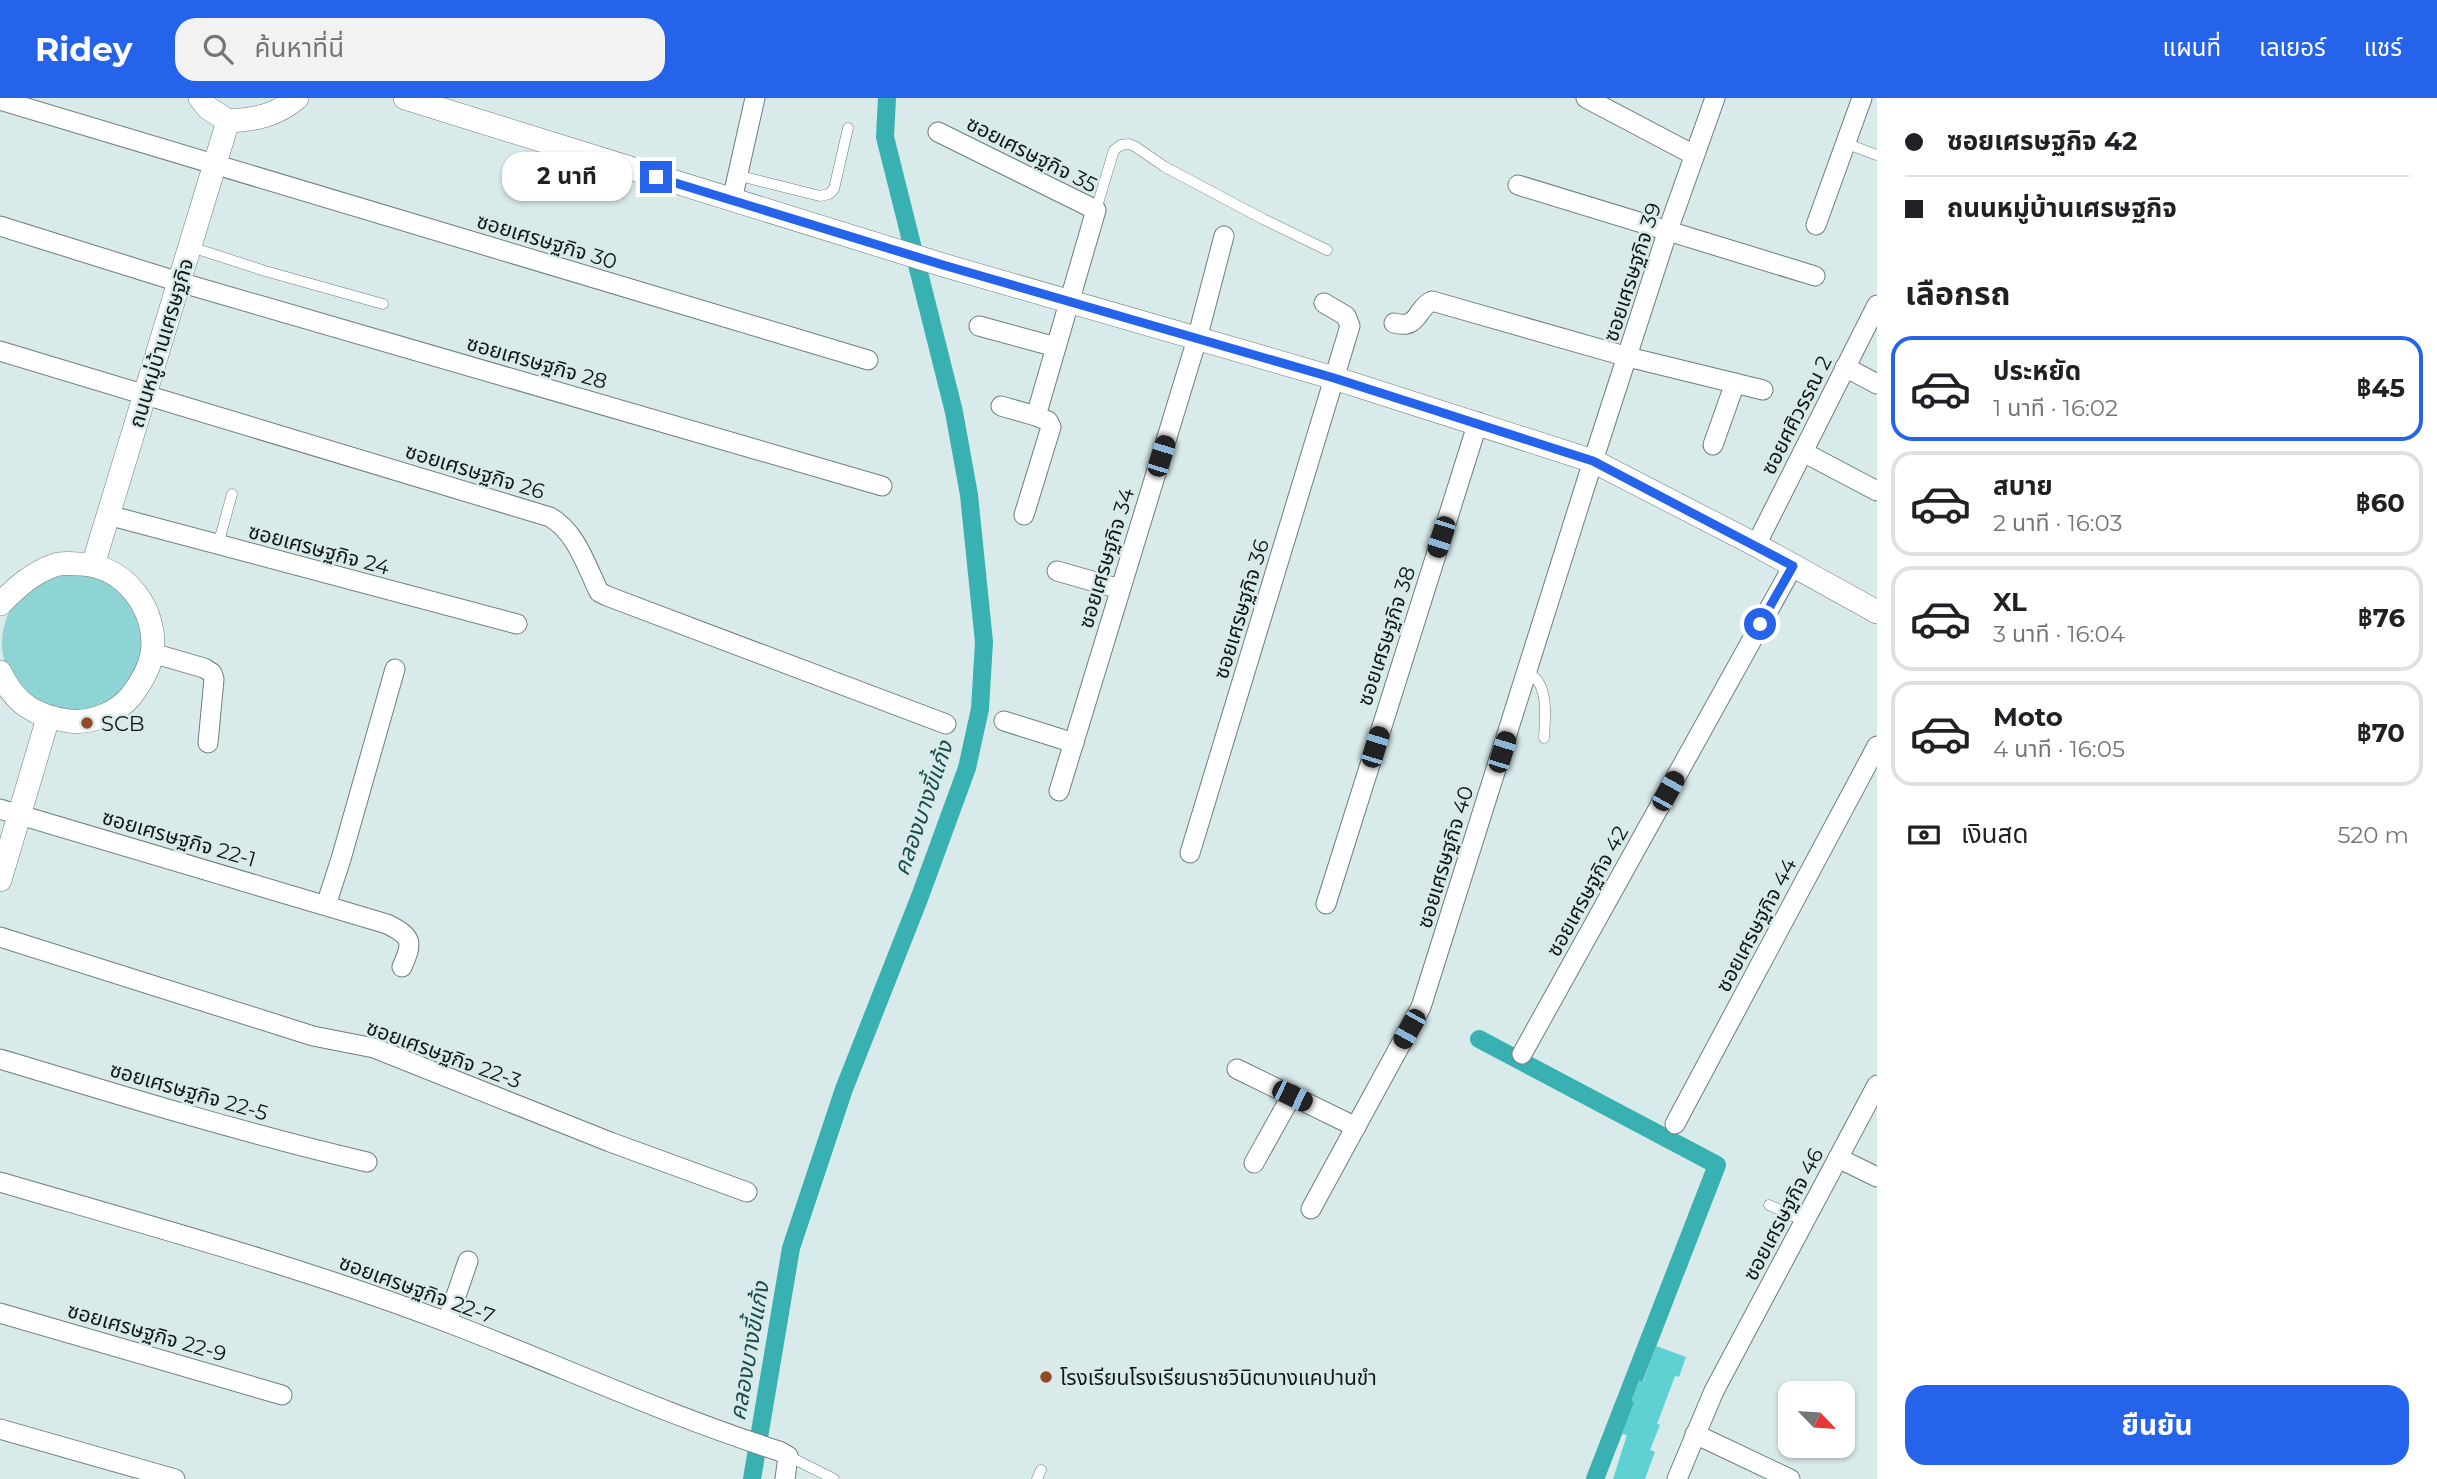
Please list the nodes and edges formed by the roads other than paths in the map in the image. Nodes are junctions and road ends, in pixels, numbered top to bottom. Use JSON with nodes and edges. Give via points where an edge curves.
{"nodes":[{"id":1,"x":200,"y":98,"type":"edge"},
{"id":2,"x":297,"y":98,"type":"edge"},
{"id":3,"x":405,"y":98,"type":"edge"},
{"id":4,"x":755,"y":98,"type":"edge"},
{"id":5,"x":1586,"y":98,"type":"edge"},
{"id":6,"x":1715,"y":98,"type":"edge"},
{"id":7,"x":1862,"y":98,"type":"edge"},
{"id":8,"x":0,"y":100,"type":"edge"},
{"id":9,"x":229,"y":121,"type":"junction"},
{"id":10,"x":848,"y":128,"type":"dead end"},
{"id":11,"x":938,"y":132,"type":"dead end"},
{"id":12,"x":1845,"y":143,"type":"junction"},
{"id":13,"x":1694,"y":155,"type":"junction"},
{"id":14,"x":1877,"y":155,"type":"edge"},
{"id":15,"x":214,"y":166,"type":"junction"},
{"id":16,"x":736,"y":175,"type":"junction"},
{"id":17,"x":1518,"y":185,"type":"dead end"},
{"id":18,"x":732,"y":200,"type":"junction"},
{"id":19,"x":1096,"y":210,"type":"junction"},
{"id":20,"x":1816,"y":225,"type":"dead end"},
{"id":21,"x":0,"y":226,"type":"edge"},
{"id":22,"x":1668,"y":230,"type":"junction"},
{"id":23,"x":1224,"y":236,"type":"dead end"},
{"id":24,"x":190,"y":246,"type":"junction"},
{"id":25,"x":1327,"y":250,"type":"dead end"},
{"id":26,"x":1815,"y":276,"type":"dead end"},
{"id":27,"x":179,"y":282,"type":"junction"},
{"id":28,"x":1069,"y":303,"type":"junction"},
{"id":29,"x":1324,"y":303,"type":"dead end"},
{"id":30,"x":383,"y":304,"type":"dead end"},
{"id":31,"x":1877,"y":305,"type":"edge"},
{"id":32,"x":1394,"y":323,"type":"dead end"},
{"id":33,"x":979,"y":326,"type":"dead end"},
{"id":34,"x":1197,"y":339,"type":"junction"},
{"id":35,"x":1056,"y":347,"type":"junction"},
{"id":36,"x":0,"y":352,"type":"edge"},
{"id":37,"x":1629,"y":356,"type":"junction"},
{"id":38,"x":868,"y":360,"type":"dead end"},
{"id":39,"x":1845,"y":367,"type":"junction"},
{"id":40,"x":1334,"y":378,"type":"junction"},
{"id":41,"x":1735,"y":383,"type":"junction"},
{"id":42,"x":1877,"y":384,"type":"edge"},
{"id":43,"x":1763,"y":390,"type":"dead end"},
{"id":44,"x":144,"y":395,"type":"junction"},
{"id":45,"x":1001,"y":406,"type":"dead end"},
{"id":46,"x":1036,"y":416,"type":"junction"},
{"id":47,"x":1478,"y":422,"type":"junction"},
{"id":48,"x":1713,"y":445,"type":"dead end"},
{"id":49,"x":1803,"y":452,"type":"junction"},
{"id":50,"x":1593,"y":461,"type":"junction"},
{"id":51,"x":882,"y":486,"type":"dead end"},
{"id":52,"x":1877,"y":491,"type":"edge"},
{"id":53,"x":232,"y":494,"type":"dead end"},
{"id":54,"x":108,"y":515,"type":"junction"},
{"id":55,"x":1024,"y":515,"type":"dead end"},
{"id":56,"x":218,"y":545,"type":"junction"},
{"id":57,"x":1756,"y":545,"type":"junction"},
{"id":58,"x":93,"y":565,"type":"junction"},
{"id":59,"x":1793,"y":566,"type":"junction"},
{"id":60,"x":1057,"y":571,"type":"dead end"},
{"id":61,"x":1120,"y":589,"type":"junction"},
{"id":62,"x":0,"y":604,"type":"edge"},
{"id":63,"x":1877,"y":612,"type":"edge"},
{"id":64,"x":517,"y":624,"type":"dead end"},
{"id":65,"x":152,"y":653,"type":"junction"},
{"id":66,"x":395,"y":669,"type":"dead end"},
{"id":67,"x":0,"y":672,"type":"edge"},
{"id":68,"x":1527,"y":673,"type":"junction"},
{"id":69,"x":48,"y":718,"type":"junction"},
{"id":70,"x":1004,"y":721,"type":"dead end"},
{"id":71,"x":946,"y":724,"type":"dead end"},
{"id":72,"x":1544,"y":738,"type":"dead end"},
{"id":73,"x":208,"y":743,"type":"dead end"},
{"id":74,"x":1074,"y":743,"type":"junction"},
{"id":75,"x":1877,"y":746,"type":"edge"},
{"id":76,"x":1059,"y":791,"type":"dead end"},
{"id":77,"x":10,"y":812,"type":"edge"},
{"id":78,"x":1190,"y":853,"type":"dead end"},
{"id":79,"x":0,"y":880,"type":"edge"},
{"id":80,"x":1325,"y":904,"type":"dead end"},
{"id":81,"x":326,"y":905,"type":"junction"},
{"id":82,"x":0,"y":937,"type":"edge"},
{"id":83,"x":402,"y":967,"type":"dead end"},
{"id":84,"x":1522,"y":1054,"type":"dead end"},
{"id":85,"x":0,"y":1059,"type":"edge"},
{"id":86,"x":1237,"y":1069,"type":"dead end"},
{"id":87,"x":1877,"y":1085,"type":"edge"},
{"id":88,"x":1292,"y":1096,"type":"junction"},
{"id":89,"x":1675,"y":1124,"type":"dead end"},
{"id":90,"x":1356,"y":1127,"type":"junction"},
{"id":91,"x":1838,"y":1158,"type":"junction"},
{"id":92,"x":367,"y":1162,"type":"dead end"},
{"id":93,"x":1254,"y":1163,"type":"dead end"},
{"id":94,"x":1877,"y":1177,"type":"edge"},
{"id":95,"x":0,"y":1182,"type":"edge"},
{"id":96,"x":747,"y":1192,"type":"dead end"},
{"id":97,"x":1769,"y":1205,"type":"dead end"},
{"id":98,"x":1311,"y":1209,"type":"dead end"},
{"id":99,"x":1804,"y":1221,"type":"junction"},
{"id":100,"x":468,"y":1261,"type":"dead end"},
{"id":101,"x":0,"y":1313,"type":"edge"},
{"id":102,"x":447,"y":1322,"type":"junction"},
{"id":103,"x":282,"y":1395,"type":"dead end"},
{"id":104,"x":0,"y":1429,"type":"edge"},
{"id":105,"x":1695,"y":1434,"type":"junction"},
{"id":106,"x":784,"y":1453,"type":"junction"},
{"id":107,"x":822,"y":1476,"type":"edge"},
{"id":108,"x":175,"y":1479,"type":"edge"},
{"id":109,"x":785,"y":1479,"type":"edge"},
{"id":110,"x":834,"y":1479,"type":"edge"},
{"id":111,"x":1677,"y":1479,"type":"edge"},
{"id":112,"x":1788,"y":1479,"type":"edge"}],
"edges":[{"from":1,"to":9,"type":"street"},
{"from":2,"to":9,"type":"street","via":[[265,117]]},
{"from":3,"to":18,"type":"street"},
{"from":4,"to":16,"type":"street"},
{"from":5,"to":13,"type":"street"},
{"from":6,"to":13,"type":"street","name":"ซอยเศรษฐกิจ 39"},
{"from":7,"to":12,"type":"street"},
{"from":8,"to":15,"type":"street","name":"ซอยเศรษฐกิจ 30"},
{"from":9,"to":15,"type":"street","name":"ถนนหมู่บ้านเศรษฐกิจ"},
{"from":10,"to":16,"type":"lane","via":[[829,194],[820,196]]},
{"from":11,"to":19,"type":"street","name":"ซอยเศรษฐกิจ 35"},
{"from":12,"to":14,"type":"lane"},
{"from":12,"to":20,"type":"street"},
{"from":13,"to":22,"type":"street","name":"ซอยเศรษฐกิจ 39"},
{"from":15,"to":24,"type":"street","name":"ถนนหมู่บ้านเศรษฐกิจ"},
{"from":15,"to":38,"type":"street","name":"ซอยเศรษฐกิจ 30"},
{"from":16,"to":18,"type":"street"},
{"from":17,"to":22,"type":"street"},
{"from":18,"to":28,"type":"street"},
{"from":19,"to":25,"type":"lane","via":[[1114,150],[1129,144]]},
{"from":19,"to":28,"type":"street","name":"ซอยเศรษฐกิจ 35"},
{"from":21,"to":27,"type":"street","name":"ซอยเศรษฐกิจ 28"},
{"from":22,"to":26,"type":"street"},
{"from":22,"to":37,"type":"street","name":"ซอยเศรษฐกิจ 39"},
{"from":23,"to":34,"type":"street","name":"ซอยเศรษฐกิจ 34"},
{"from":24,"to":27,"type":"street","name":"ถนนหมู่บ้านเศรษฐกิจ"},
{"from":24,"to":30,"type":"lane"},
{"from":27,"to":44,"type":"street","name":"ถนนหมู่บ้านเศรษฐกิจ"},
{"from":27,"to":51,"type":"street","name":"ซอยเศรษฐกิจ 28"},
{"from":28,"to":34,"type":"street"},
{"from":28,"to":35,"type":"street","name":"ซอยเศรษฐกิจ 35"},
{"from":29,"to":40,"type":"street","name":"ซอยเศรษฐกิจ 36","via":[[1346,316],[1350,326]]},
{"from":31,"to":39,"type":"street","name":"ซอยศศิวรรณ 2"},
{"from":32,"to":37,"type":"street","via":[[1415,320],[1432,301]]},
{"from":33,"to":35,"type":"street"},
{"from":34,"to":40,"type":"street"},
{"from":34,"to":61,"type":"street","name":"ซอยเศรษฐกิจ 34"},
{"from":35,"to":46,"type":"street","name":"ซอยเศรษฐกิจ 35"},
{"from":36,"to":44,"type":"street","name":"ซอยเศรษฐกิจ 26"},
{"from":37,"to":41,"type":"street"},
{"from":37,"to":50,"type":"street","name":"ซอยเศรษฐกิจ 39"},
{"from":39,"to":42,"type":"street"},
{"from":39,"to":49,"type":"street","name":"ซอยศศิวรรณ 2"},
{"from":40,"to":47,"type":"street"},
{"from":40,"to":78,"type":"street","name":"ซอยเศรษฐกิจ 36"},
{"from":41,"to":43,"type":"street"},
{"from":41,"to":48,"type":"street"},
{"from":44,"to":54,"type":"street","name":"ถนนหมู่บ้านเศรษฐกิจ"},
{"from":44,"to":71,"type":"street","name":"ซอยเศรษฐกิจ 26","via":[[550,517],[571,535],[599,592]]},
{"from":45,"to":46,"type":"street"},
{"from":46,"to":55,"type":"street","via":[[1051,427]]},
{"from":47,"to":50,"type":"street"},
{"from":47,"to":80,"type":"street","name":"ซอยเศรษฐกิจ 38"},
{"from":49,"to":52,"type":"street"},
{"from":49,"to":57,"type":"street","name":"ซอยศศิวรรณ 2"},
{"from":50,"to":57,"type":"street"},
{"from":50,"to":68,"type":"street","name":"ซอยเศรษฐกิจ 40"},
{"from":53,"to":56,"type":"lane"},
{"from":54,"to":56,"type":"street","name":"ซอยเศรษฐกิจ 24"},
{"from":54,"to":58,"type":"street","name":"ถนนหมู่บ้านเศรษฐกิจ"},
{"from":56,"to":64,"type":"street","name":"ซอยเศรษฐกิจ 24"},
{"from":57,"to":59,"type":"street"},
{"from":58,"to":62,"type":"street","via":[[58,563],[24,579]]},
{"from":58,"to":65,"type":"street","via":[[121,578],[140,598],[151,624]]},
{"from":59,"to":63,"type":"street"},
{"from":59,"to":84,"type":"street","name":"ซอยเศรษฐกิจ 42"},
{"from":60,"to":61,"type":"street"},
{"from":61,"to":74,"type":"street","name":"ซอยเศรษฐกิจ 34"},
{"from":65,"to":69,"type":"street","via":[[144,679],[119,709],[77,722]]},
{"from":65,"to":73,"type":"street","via":[[212,673]]},
{"from":66,"to":81,"type":"street"},
{"from":67,"to":69,"type":"street","via":[[7,688],[26,707]]},
{"from":68,"to":72,"type":"lane","via":[[1538,682],[1544,698]]},
{"from":68,"to":90,"type":"street","name":"ซอยเศรษฐกิจ 40","via":[[1421,1007]]},
{"from":69,"to":77,"type":"street"},
{"from":70,"to":74,"type":"street"},
{"from":74,"to":76,"type":"street","name":"ซอยเศรษฐกิจ 34"},
{"from":75,"to":89,"type":"street","name":"ซอยเศรษฐกิจ 44"},
{"from":77,"to":79,"type":"street"},
{"from":77,"to":81,"type":"street","name":"ซอยเศรษฐกิจ 22-1"},
{"from":81,"to":83,"type":"street","name":"ซอยเศรษฐกิจ 22-1","via":[[404,933],[410,947]]},
{"from":82,"to":96,"type":"street","name":"ซอยเศรษฐกิจ 22-3","via":[[313,1036],[374,1048]]},
{"from":85,"to":92,"type":"street","name":"ซอยเศรษฐกิจ 22-5"},
{"from":86,"to":88,"type":"street"},
{"from":87,"to":91,"type":"street","name":"ซอยเศรษฐกิจ 46"},
{"from":88,"to":90,"type":"street"},
{"from":88,"to":93,"type":"street"},
{"from":90,"to":98,"type":"street","name":"ซอยเศรษฐกิจ 40"},
{"from":91,"to":94,"type":"street"},
{"from":91,"to":99,"type":"street","name":"ซอยเศรษฐกิจ 46"},
{"from":95,"to":102,"type":"street","name":"ซอยเศรษฐกิจ 22-7","via":[[282,1264]]},
{"from":97,"to":99,"type":"lane"},
{"from":99,"to":105,"type":"street","name":"ซอยเศรษฐกิจ 46"},
{"from":100,"to":102,"type":"street"},
{"from":101,"to":103,"type":"street","name":"ซอยเศรษฐกิจ 22-9"},
{"from":102,"to":106,"type":"street","name":"ซอยเศรษฐกิจ 22-7","via":[[604,1387]]},
{"from":104,"to":108,"type":"street"},
{"from":105,"to":111,"type":"street","name":"ซอยเศรษฐกิจ 46"},
{"from":105,"to":112,"type":"street"},
{"from":106,"to":107,"type":"lane"},
{"from":106,"to":109,"type":"street"},
{"from":107,"to":110,"type":"lane"}]}
